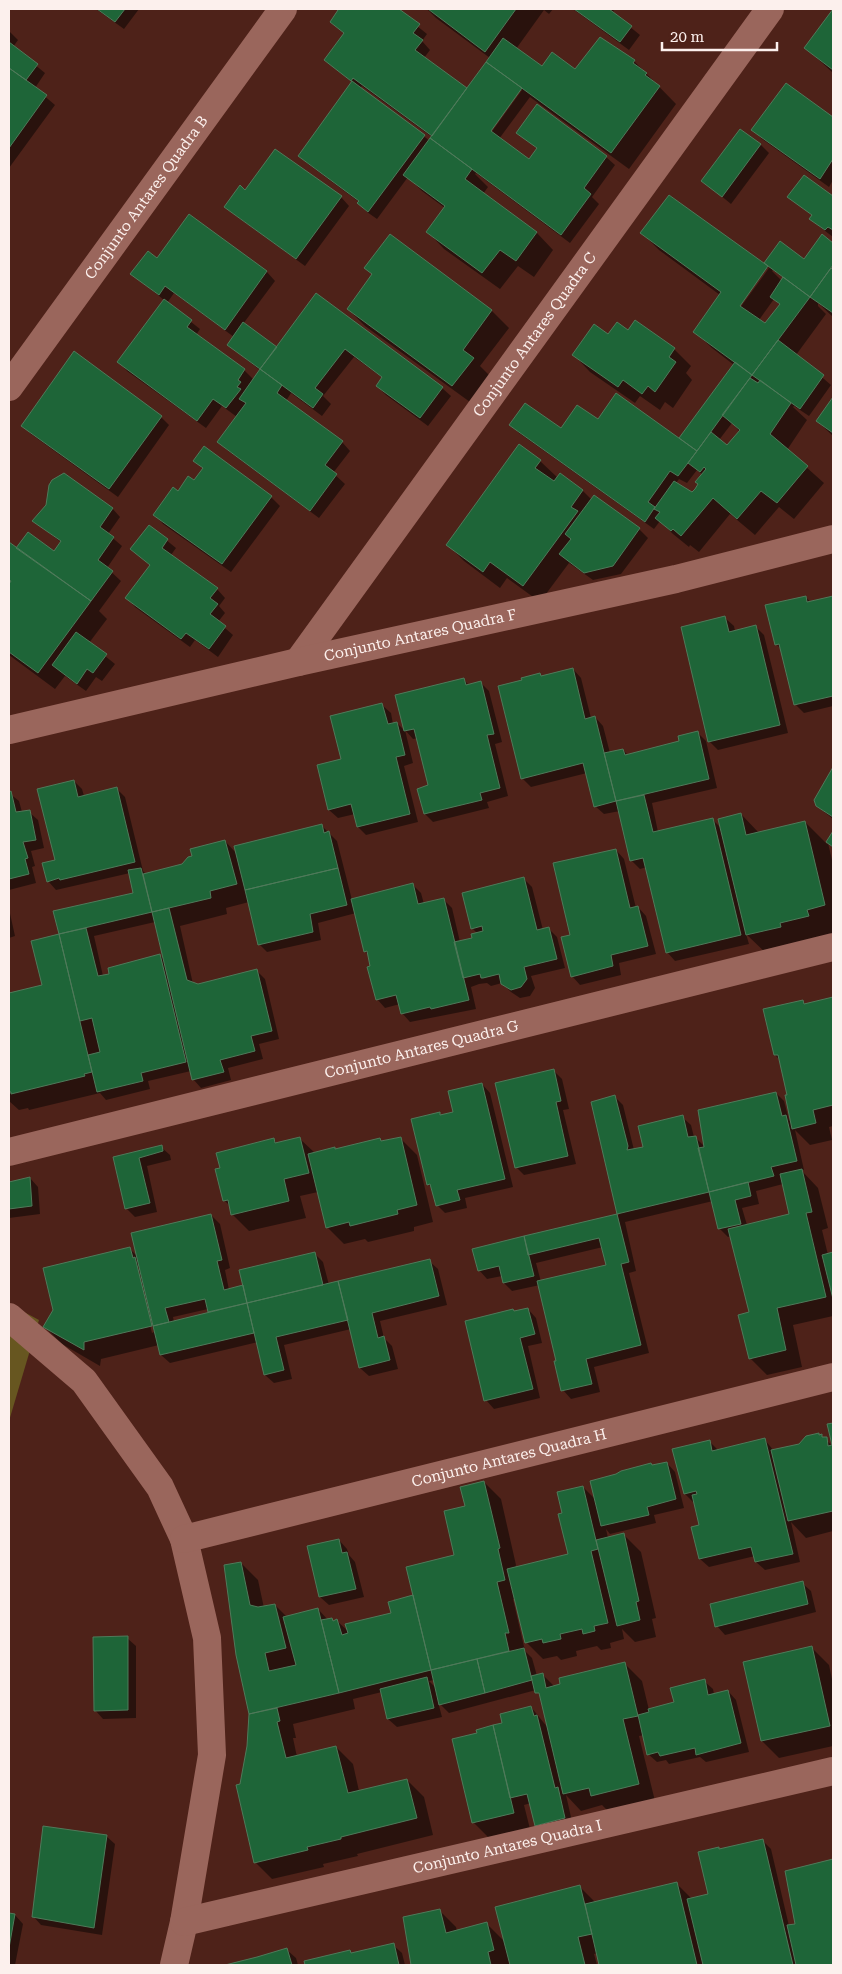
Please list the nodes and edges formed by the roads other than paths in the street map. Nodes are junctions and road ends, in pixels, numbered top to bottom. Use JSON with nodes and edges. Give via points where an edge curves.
{"nodes":[{"id":1,"x":283,"y":9,"type":"edge"},
{"id":2,"x":770,"y":9,"type":"edge"},
{"id":3,"x":9,"y":387,"type":"edge"},
{"id":4,"x":833,"y":539,"type":"edge"},
{"id":5,"x":298,"y":662,"type":"junction"},
{"id":6,"x":9,"y":730,"type":"edge"},
{"id":7,"x":833,"y":947,"type":"edge"},
{"id":8,"x":9,"y":1152,"type":"edge"},
{"id":9,"x":9,"y":1317,"type":"edge"},
{"id":10,"x":833,"y":1377,"type":"edge"},
{"id":11,"x":184,"y":1539,"type":"junction"},
{"id":12,"x":833,"y":1771,"type":"edge"},
{"id":13,"x":184,"y":1922,"type":"junction"},
{"id":14,"x":174,"y":1965,"type":"edge"}],
"edges":[{"from":1,"to":3,"type":"street","name":"Conjunto Antares Quadra B"},
{"from":2,"to":5,"type":"street","name":"Conjunto Antares Quadra C"},
{"from":4,"to":5,"type":"street","name":"Conjunto Antares Quadra F","via":[[676,579]]},
{"from":5,"to":6,"type":"street","name":"Conjunto Antares Quadra F"},
{"from":7,"to":8,"type":"street","name":"Conjunto Antares Quadra G"},
{"from":9,"to":11,"type":"street","via":[[84,1381],[160,1487]]},
{"from":10,"to":11,"type":"street","name":"Conjunto Antares Quadra H"},
{"from":11,"to":13,"type":"street","via":[[207,1638],[212,1754]]},
{"from":12,"to":13,"type":"street","name":"Conjunto Antares Quadra I"},
{"from":13,"to":14,"type":"street"}]}
